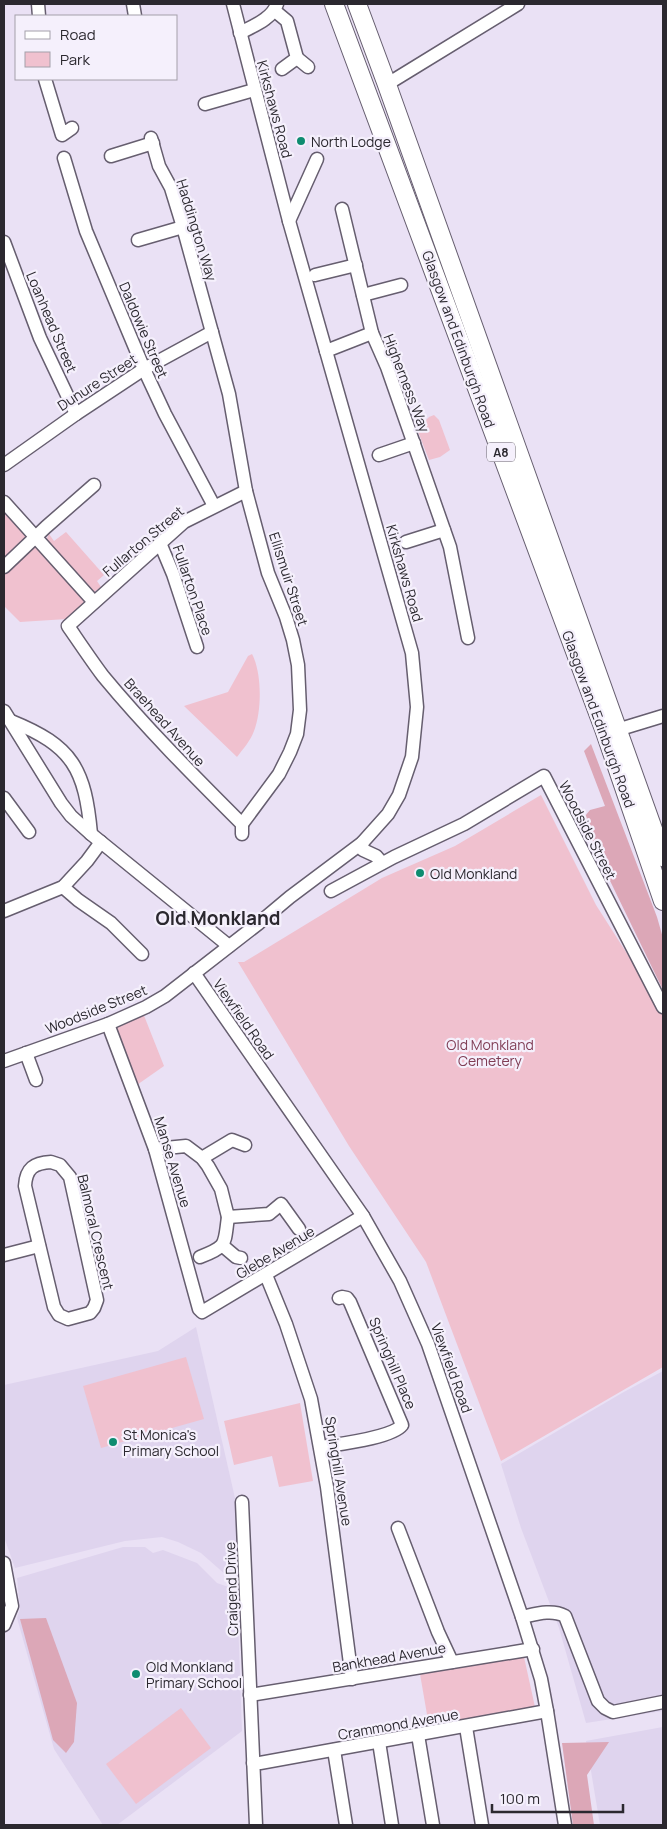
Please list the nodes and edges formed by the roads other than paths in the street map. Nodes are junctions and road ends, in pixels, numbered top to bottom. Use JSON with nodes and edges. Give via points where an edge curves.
{"nodes":[{"id":1,"x":233,"y":4,"type":"edge"},
{"id":2,"x":334,"y":4,"type":"edge"},
{"id":3,"x":357,"y":4,"type":"edge"},
{"id":4,"x":518,"y":4,"type":"edge"},
{"id":5,"x":276,"y":7,"type":"edge"},
{"id":6,"x":240,"y":33,"type":"junction"},
{"id":7,"x":297,"y":58,"type":"junction"},
{"id":8,"x":308,"y":67,"type":"dead end"},
{"id":9,"x":282,"y":69,"type":"dead end"},
{"id":10,"x":45,"y":80,"type":"edge"},
{"id":11,"x":386,"y":82,"type":"junction"},
{"id":12,"x":254,"y":90,"type":"junction"},
{"id":13,"x":205,"y":104,"type":"dead end"},
{"id":14,"x":72,"y":128,"type":"dead end"},
{"id":15,"x":111,"y":156,"type":"dead end"},
{"id":16,"x":64,"y":158,"type":"dead end"},
{"id":17,"x":317,"y":159,"type":"dead end"},
{"id":18,"x":342,"y":209,"type":"dead end"},
{"id":19,"x":289,"y":221,"type":"junction"},
{"id":20,"x":183,"y":227,"type":"junction"},
{"id":21,"x":138,"y":240,"type":"dead end"},
{"id":22,"x":4,"y":242,"type":"edge"},
{"id":23,"x":356,"y":265,"type":"junction"},
{"id":24,"x":315,"y":275,"type":"dead end"},
{"id":25,"x":401,"y":285,"type":"dead end"},
{"id":26,"x":363,"y":295,"type":"junction"},
{"id":27,"x":212,"y":332,"type":"junction"},
{"id":28,"x":372,"y":333,"type":"junction"},
{"id":29,"x":326,"y":351,"type":"junction"},
{"id":30,"x":144,"y":369,"type":"junction"},
{"id":31,"x":76,"y":414,"type":"junction"},
{"id":32,"x":414,"y":443,"type":"junction"},
{"id":33,"x":379,"y":455,"type":"dead end"},
{"id":34,"x":6,"y":459,"type":"edge"},
{"id":35,"x":94,"y":485,"type":"dead end"},
{"id":36,"x":246,"y":491,"type":"junction"},
{"id":37,"x":4,"y":502,"type":"edge"},
{"id":38,"x":214,"y":506,"type":"junction"},
{"id":39,"x":444,"y":530,"type":"junction"},
{"id":40,"x":35,"y":538,"type":"junction"},
{"id":41,"x":406,"y":542,"type":"dead end"},
{"id":42,"x":160,"y":543,"type":"junction"},
{"id":43,"x":4,"y":567,"type":"edge"},
{"id":44,"x":94,"y":602,"type":"junction"},
{"id":45,"x":68,"y":626,"type":"joint"},
{"id":46,"x":468,"y":638,"type":"dead end"},
{"id":47,"x":197,"y":647,"type":"dead end"},
{"id":48,"x":7,"y":716,"type":"edge"},
{"id":49,"x":663,"y":716,"type":"edge"},
{"id":50,"x":617,"y":730,"type":"junction"},
{"id":51,"x":5,"y":804,"type":"edge"},
{"id":52,"x":242,"y":829,"type":"joint"},
{"id":53,"x":29,"y":832,"type":"dead end"},
{"id":54,"x":96,"y":838,"type":"junction"},
{"id":55,"x":362,"y":843,"type":"junction"},
{"id":56,"x":663,"y":857,"type":"edge"},
{"id":57,"x":382,"y":863,"type":"junction"},
{"id":58,"x":64,"y":887,"type":"junction"},
{"id":59,"x":331,"y":891,"type":"dead end"},
{"id":60,"x":293,"y":895,"type":"joint"},
{"id":61,"x":663,"y":901,"type":"edge"},
{"id":62,"x":4,"y":911,"type":"edge"},
{"id":63,"x":229,"y":946,"type":"junction"},
{"id":64,"x":142,"y":954,"type":"dead end"},
{"id":65,"x":194,"y":973,"type":"junction"},
{"id":66,"x":663,"y":1007,"type":"edge"},
{"id":67,"x":108,"y":1024,"type":"junction"},
{"id":68,"x":26,"y":1053,"type":"junction"},
{"id":69,"x":4,"y":1061,"type":"edge"},
{"id":70,"x":36,"y":1080,"type":"dead end"},
{"id":71,"x":245,"y":1145,"type":"dead end"},
{"id":72,"x":156,"y":1149,"type":"junction"},
{"id":73,"x":202,"y":1158,"type":"junction"},
{"id":74,"x":363,"y":1216,"type":"junction"},
{"id":75,"x":228,"y":1217,"type":"junction"},
{"id":76,"x":299,"y":1229,"type":"dead end"},
{"id":77,"x":39,"y":1246,"type":"junction"},
{"id":78,"x":223,"y":1246,"type":"junction"},
{"id":79,"x":4,"y":1254,"type":"edge"},
{"id":80,"x":200,"y":1256,"type":"dead end"},
{"id":81,"x":241,"y":1258,"type":"dead end"},
{"id":82,"x":266,"y":1275,"type":"junction"},
{"id":83,"x":339,"y":1298,"type":"dead end"},
{"id":84,"x":202,"y":1312,"type":"joint"},
{"id":85,"x":321,"y":1447,"type":"junction"},
{"id":86,"x":242,"y":1502,"type":"dead end"},
{"id":87,"x":398,"y":1528,"type":"dead end"},
{"id":88,"x":4,"y":1563,"type":"edge"},
{"id":89,"x":522,"y":1617,"type":"junction"},
{"id":90,"x":4,"y":1625,"type":"edge"},
{"id":91,"x":533,"y":1649,"type":"junction"},
{"id":92,"x":452,"y":1662,"type":"junction"},
{"id":93,"x":352,"y":1679,"type":"junction"},
{"id":94,"x":250,"y":1696,"type":"junction"},
{"id":95,"x":663,"y":1702,"type":"edge"},
{"id":96,"x":547,"y":1711,"type":"junction"},
{"id":97,"x":466,"y":1727,"type":"junction"},
{"id":98,"x":418,"y":1735,"type":"junction"},
{"id":99,"x":379,"y":1742,"type":"junction"},
{"id":100,"x":334,"y":1750,"type":"junction"},
{"id":101,"x":253,"y":1763,"type":"junction"},
{"id":102,"x":256,"y":1825,"type":"edge"},
{"id":103,"x":346,"y":1825,"type":"edge"},
{"id":104,"x":392,"y":1825,"type":"edge"},
{"id":105,"x":434,"y":1825,"type":"edge"},
{"id":106,"x":482,"y":1825,"type":"edge"},
{"id":107,"x":565,"y":1825,"type":"edge"}],
"edges":[{"from":1,"to":6,"type":"street","name":"Kirkshaws Road"},
{"from":2,"to":61,"type":"highway","name":"Glasgow and Edinburgh Road","number":"A8","via":[[604,730]]},
{"from":3,"to":11,"type":"highway","name":"Glasgow and Edinburgh Road","number":"A8"},
{"from":4,"to":11,"type":"street"},
{"from":5,"to":6,"type":"street","via":[[261,22]]},
{"from":5,"to":7,"type":"street","via":[[287,21]]},
{"from":6,"to":12,"type":"street","name":"Kirkshaws Road"},
{"from":7,"to":8,"type":"street"},
{"from":7,"to":9,"type":"street"},
{"from":10,"to":14,"type":"street","via":[[62,135]]},
{"from":11,"to":50,"type":"highway","name":"Glasgow and Edinburgh Road","number":"A8"},
{"from":12,"to":13,"type":"street"},
{"from":12,"to":19,"type":"street","name":"Kirkshaws Road"},
{"from":15,"to":20,"type":"street","name":"Haddington Way","via":[[152,140]]},
{"from":16,"to":30,"type":"street","name":"Daldowie Street","via":[[86,231]]},
{"from":17,"to":19,"type":"street","name":"Kirkshaws Road"},
{"from":18,"to":23,"type":"street","name":"Higherness Way"},
{"from":19,"to":29,"type":"street","name":"Kirkshaws Road"},
{"from":20,"to":21,"type":"street"},
{"from":20,"to":27,"type":"street","name":"Haddington Way"},
{"from":22,"to":31,"type":"street","name":"Loanhead Street","via":[[40,338]]},
{"from":23,"to":24,"type":"street"},
{"from":23,"to":26,"type":"street","name":"Higherness Way"},
{"from":25,"to":26,"type":"street"},
{"from":26,"to":28,"type":"street","name":"Higherness Way"},
{"from":27,"to":30,"type":"street","name":"Dunure Street"},
{"from":27,"to":36,"type":"street","name":"Ellismuir Street","via":[[229,394]]},
{"from":28,"to":29,"type":"street"},
{"from":28,"to":32,"type":"street","name":"Higherness Way"},
{"from":29,"to":55,"type":"street","name":"Kirkshaws Road","via":[[412,653],[417,707],[407,776],[388,814]]},
{"from":30,"to":31,"type":"street","name":"Dunure Street"},
{"from":30,"to":38,"type":"street","name":"Daldowie Street"},
{"from":31,"to":34,"type":"street","name":"Dunure Street"},
{"from":32,"to":33,"type":"street","name":"Higherness Way"},
{"from":32,"to":39,"type":"street","name":"Higherness Way"},
{"from":35,"to":40,"type":"street"},
{"from":36,"to":38,"type":"street","name":"Fullarton Street"},
{"from":36,"to":52,"type":"street","name":"Ellismuir Street","via":[[268,573],[293,640],[300,710],[297,734],[290,752]]},
{"from":37,"to":40,"type":"street"},
{"from":38,"to":42,"type":"street","name":"Fullarton Street","via":[[184,522]]},
{"from":39,"to":41,"type":"street"},
{"from":39,"to":46,"type":"street","name":"Higherness Way"},
{"from":40,"to":43,"type":"street"},
{"from":40,"to":44,"type":"street"},
{"from":42,"to":44,"type":"street","name":"Fullarton Street"},
{"from":42,"to":47,"type":"street","name":"Fullarton Place"},
{"from":44,"to":45,"type":"street","name":"Fullarton Street"},
{"from":45,"to":52,"type":"street","name":"Braehead Avenue","via":[[102,674]]},
{"from":48,"to":54,"type":"street","via":[[61,803]]},
{"from":48,"to":54,"type":"street","via":[[40,735],[73,762]]},
{"from":49,"to":50,"type":"street"},
{"from":50,"to":56,"type":"highway","name":"Glasgow and Edinburgh Road","number":"A8"},
{"from":51,"to":53,"type":"street"},
{"from":54,"to":58,"type":"street","via":[[87,861]]},
{"from":54,"to":63,"type":"street"},
{"from":55,"to":57,"type":"street","via":[[363,850]]},
{"from":55,"to":60,"type":"street","name":"Kirkshaws Road"},
{"from":57,"to":59,"type":"street","name":"Woodside Street"},
{"from":57,"to":66,"type":"street","name":"Woodside Street","via":[[464,824],[544,776]]},
{"from":58,"to":62,"type":"street"},
{"from":58,"to":64,"type":"street","via":[[111,923]]},
{"from":60,"to":63,"type":"street","name":"Woodside Street"},
{"from":63,"to":65,"type":"street","name":"Woodside Street"},
{"from":65,"to":67,"type":"street","name":"Woodside Street","via":[[152,1004]]},
{"from":65,"to":74,"type":"street","name":"Viewfield Road"},
{"from":67,"to":68,"type":"street","name":"Woodside Street"},
{"from":67,"to":72,"type":"street","name":"Manse Avenue"},
{"from":68,"to":69,"type":"street","name":"Woodside Street"},
{"from":68,"to":70,"type":"street"},
{"from":71,"to":73,"type":"street","via":[[232,1140]]},
{"from":72,"to":73,"type":"street","via":[[186,1146]]},
{"from":72,"to":84,"type":"street","name":"Manse Avenue"},
{"from":73,"to":75,"type":"street","via":[[221,1189]]},
{"from":74,"to":82,"type":"street","name":"Glebe Avenue"},
{"from":74,"to":89,"type":"street","name":"Viewfield Road","via":[[400,1282],[428,1344]]},
{"from":75,"to":76,"type":"street","via":[[269,1214],[281,1204]]},
{"from":75,"to":78,"type":"street"},
{"from":77,"to":77,"type":"street","name":"Balmoral Crescent","via":[[54,1307],[59,1315],[68,1319],[90,1313],[97,1300],[70,1177],[60,1165],[51,1162],[35,1165],[26,1177],[25,1186]]},
{"from":77,"to":79,"type":"street"},
{"from":78,"to":80,"type":"street"},
{"from":78,"to":81,"type":"street"},
{"from":82,"to":84,"type":"street","name":"Glebe Avenue"},
{"from":82,"to":85,"type":"street","name":"Springhill Avenue","via":[[312,1399]]},
{"from":83,"to":85,"type":"street","name":"Springhill Place","via":[[347,1298],[350,1302],[402,1425],[380,1436]]},
{"from":85,"to":93,"type":"street","name":"Springhill Avenue"},
{"from":86,"to":94,"type":"street","name":"Craigend Drive"},
{"from":87,"to":92,"type":"street"},
{"from":88,"to":90,"type":"street","via":[[12,1606]]},
{"from":89,"to":91,"type":"street","name":"Viewfield Road"},
{"from":89,"to":95,"type":"street","via":[[543,1612],[565,1616],[598,1701],[605,1708],[612,1712]]},
{"from":91,"to":92,"type":"street","name":"Bankhead Avenue"},
{"from":91,"to":96,"type":"street","name":"Viewfield Road"},
{"from":92,"to":93,"type":"street","name":"Bankhead Avenue"},
{"from":93,"to":94,"type":"street","name":"Bankhead Avenue"},
{"from":94,"to":101,"type":"street","name":"Craigend Drive"},
{"from":96,"to":97,"type":"street","name":"Crammond Avenue"},
{"from":96,"to":107,"type":"street","name":"Viewfield Road"},
{"from":97,"to":98,"type":"street","name":"Crammond Avenue"},
{"from":97,"to":106,"type":"street"},
{"from":98,"to":99,"type":"street","name":"Crammond Avenue"},
{"from":98,"to":105,"type":"street"},
{"from":99,"to":100,"type":"street","name":"Crammond Avenue"},
{"from":99,"to":104,"type":"street"},
{"from":100,"to":101,"type":"street","name":"Crammond Avenue"},
{"from":100,"to":103,"type":"street"},
{"from":101,"to":102,"type":"street","name":"Craigend Drive"}]}
